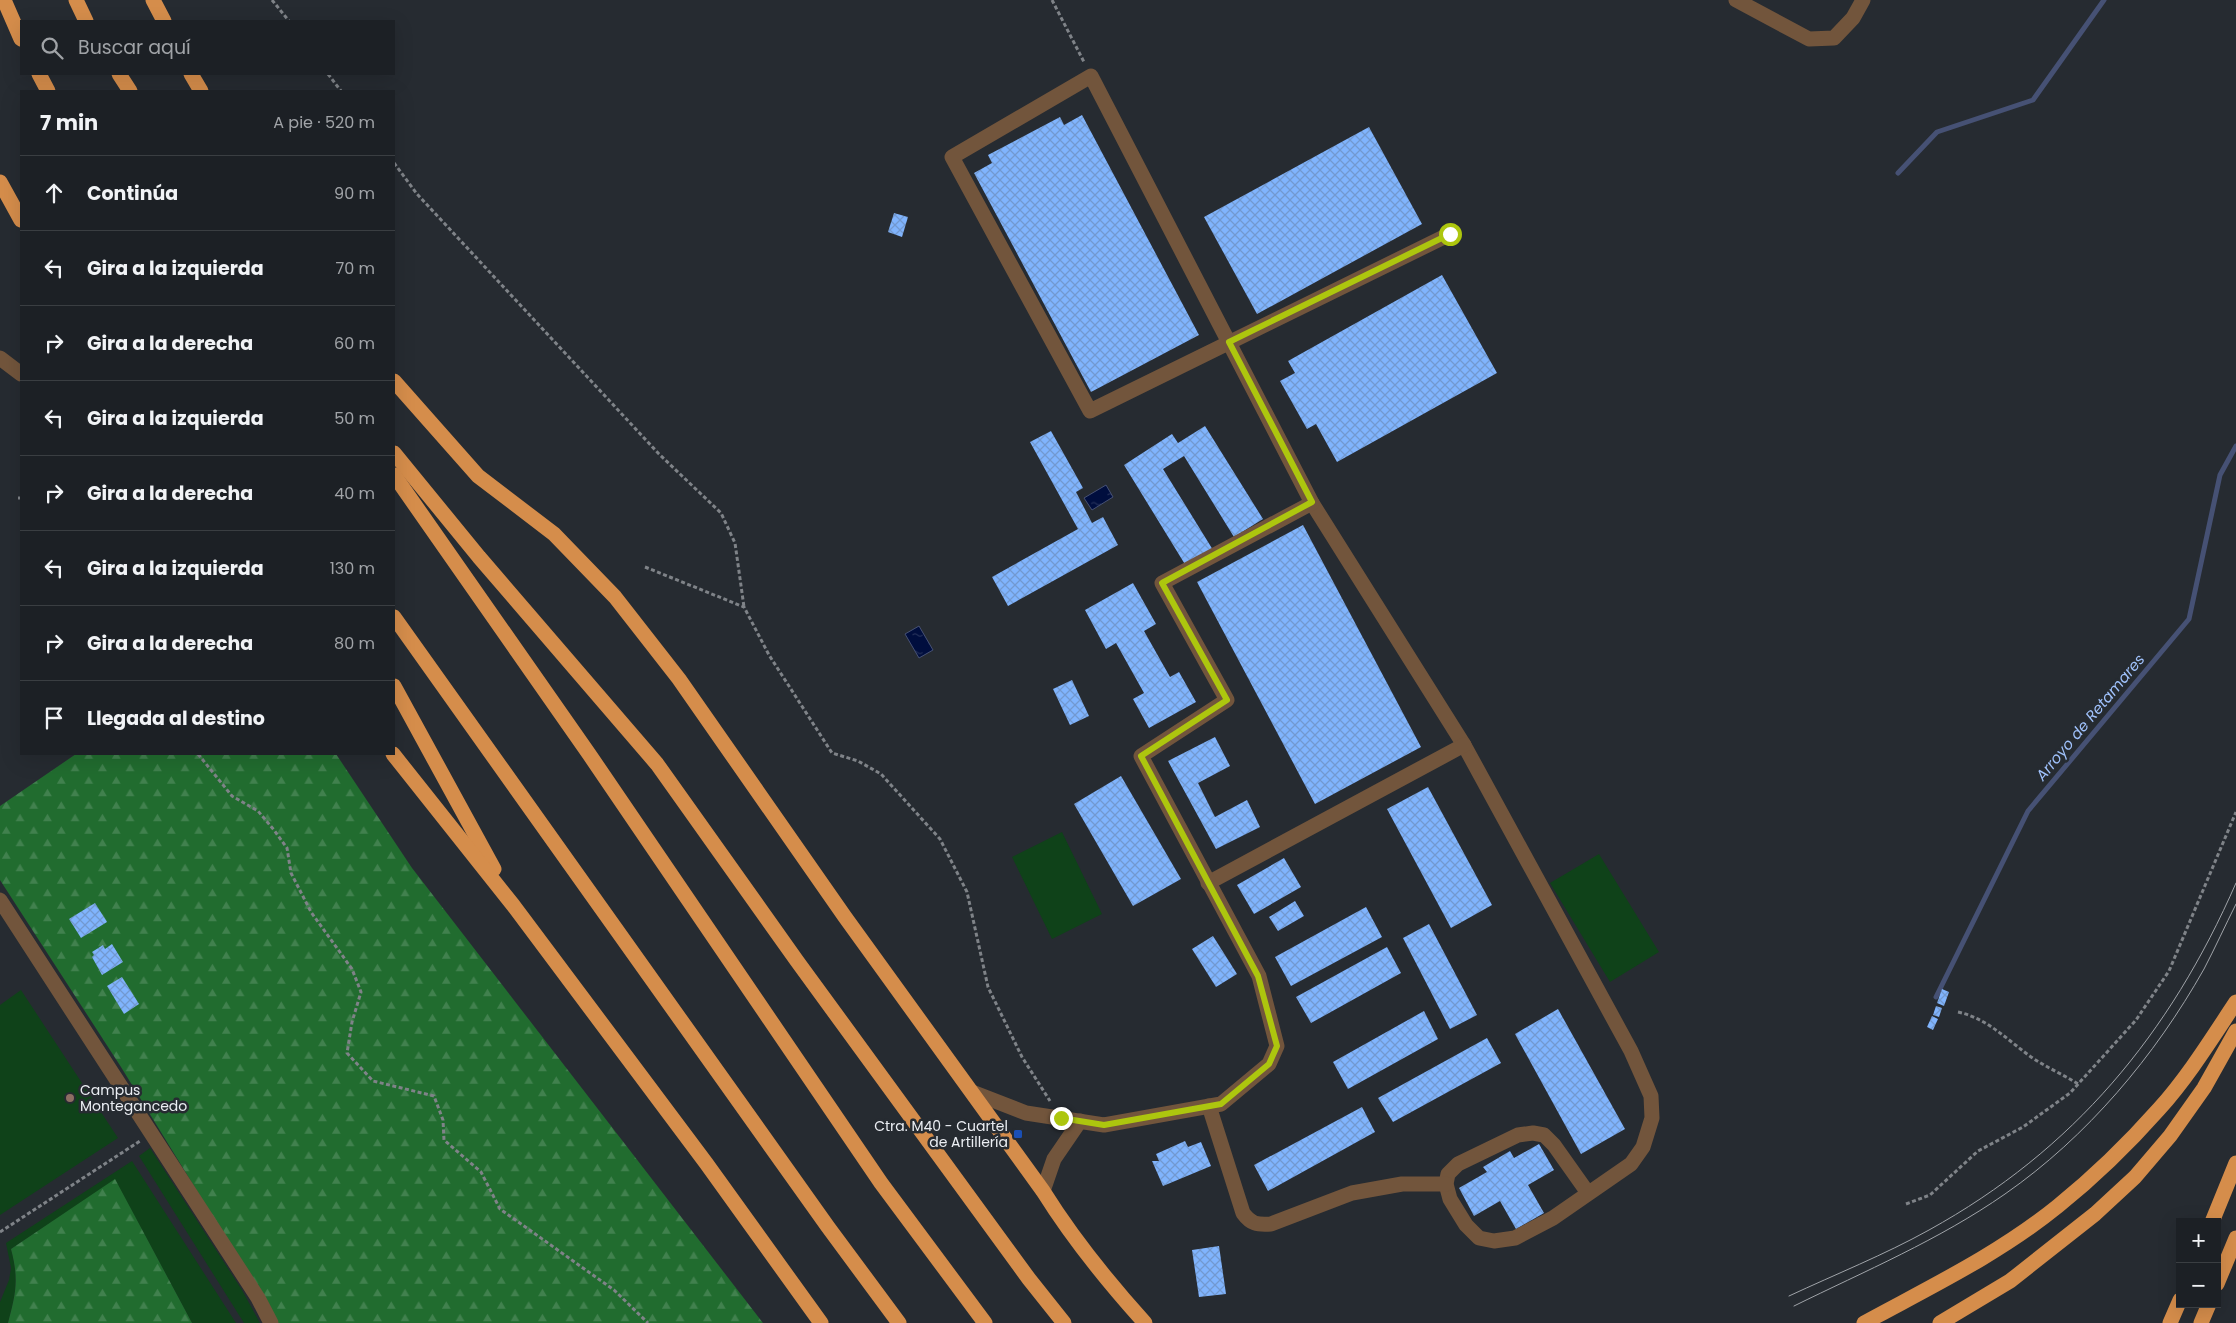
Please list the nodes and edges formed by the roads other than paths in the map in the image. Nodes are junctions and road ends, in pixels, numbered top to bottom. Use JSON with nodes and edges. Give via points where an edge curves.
{"nodes":[{"id":1,"x":4,"y":0,"type":"edge"},
{"id":2,"x":76,"y":0,"type":"edge"},
{"id":3,"x":153,"y":0,"type":"edge"},
{"id":4,"x":1736,"y":0,"type":"edge"},
{"id":5,"x":1863,"y":0,"type":"edge"},
{"id":6,"x":86,"y":20,"type":"edge"},
{"id":7,"x":163,"y":20,"type":"edge"},
{"id":8,"x":20,"y":37,"type":"edge"},
{"id":9,"x":40,"y":75,"type":"edge"},
{"id":10,"x":120,"y":75,"type":"edge"},
{"id":11,"x":192,"y":75,"type":"edge"},
{"id":12,"x":47,"y":90,"type":"edge"},
{"id":13,"x":129,"y":90,"type":"edge"},
{"id":14,"x":200,"y":90,"type":"edge"},
{"id":15,"x":0,"y":182,"type":"edge"},
{"id":16,"x":20,"y":218,"type":"edge"},
{"id":17,"x":1450,"y":234,"type":"dead end"},
{"id":18,"x":1229,"y":342,"type":"junction"},
{"id":19,"x":0,"y":358,"type":"edge"},
{"id":20,"x":20,"y":373,"type":"edge"},
{"id":21,"x":395,"y":382,"type":"edge"},
{"id":22,"x":395,"y":454,"type":"edge"},
{"id":23,"x":395,"y":476,"type":"edge"},
{"id":24,"x":1312,"y":502,"type":"junction"},
{"id":25,"x":395,"y":618,"type":"edge"},
{"id":26,"x":395,"y":688,"type":"edge"},
{"id":27,"x":1464,"y":746,"type":"junction"},
{"id":28,"x":395,"y":755,"type":"edge"},
{"id":29,"x":1208,"y":883,"type":"junction"},
{"id":30,"x":0,"y":900,"type":"edge"},
{"id":31,"x":513,"y":905,"type":"junction"},
{"id":32,"x":2236,"y":1002,"type":"edge"},
{"id":33,"x":2236,"y":1031,"type":"edge"},
{"id":34,"x":972,"y":1092,"type":"junction"},
{"id":35,"x":1209,"y":1106,"type":"junction"},
{"id":36,"x":1080,"y":1121,"type":"junction"},
{"id":37,"x":2236,"y":1163,"type":"edge"},
{"id":38,"x":1446,"y":1184,"type":"junction"},
{"id":39,"x":1044,"y":1191,"type":"junction"},
{"id":40,"x":1588,"y":1193,"type":"junction"},
{"id":41,"x":2214,"y":1218,"type":"edge"},
{"id":42,"x":2236,"y":1238,"type":"edge"},
{"id":43,"x":2221,"y":1274,"type":"edge"},
{"id":44,"x":2177,"y":1308,"type":"edge"},
{"id":45,"x":2207,"y":1308,"type":"edge"},
{"id":46,"x":270,"y":1323,"type":"edge"},
{"id":47,"x":821,"y":1323,"type":"edge"},
{"id":48,"x":899,"y":1323,"type":"edge"},
{"id":49,"x":986,"y":1323,"type":"edge"},
{"id":50,"x":1064,"y":1323,"type":"edge"},
{"id":51,"x":1145,"y":1323,"type":"edge"},
{"id":52,"x":1864,"y":1323,"type":"edge"},
{"id":53,"x":1940,"y":1323,"type":"edge"},
{"id":54,"x":2170,"y":1323,"type":"edge"},
{"id":55,"x":2201,"y":1323,"type":"edge"}],
"edges":[{"from":1,"to":8,"type":"highway"},
{"from":2,"to":6,"type":"highway"},
{"from":3,"to":7,"type":"highway"},
{"from":4,"to":5,"type":"street","via":[[1809,39],[1834,38],[1853,18]]},
{"from":9,"to":12,"type":"highway"},
{"from":10,"to":13,"type":"highway"},
{"from":11,"to":14,"type":"highway"},
{"from":15,"to":16,"type":"highway"},
{"from":17,"to":18,"type":"street"},
{"from":18,"to":18,"type":"street","via":[[1092,76],[952,157],[1090,411]]},
{"from":18,"to":24,"type":"street"},
{"from":19,"to":20,"type":"street"},
{"from":21,"to":34,"type":"highway","via":[[478,476],[554,534],[615,597],[679,679]]},
{"from":22,"to":50,"type":"highway","via":[[657,764]]},
{"from":23,"to":49,"type":"highway","via":[[881,1182]]},
{"from":24,"to":27,"type":"street"},
{"from":24,"to":29,"type":"street","via":[[1162,583],[1227,700],[1141,756]]},
{"from":25,"to":48,"type":"highway"},
{"from":26,"to":31,"type":"highway"},
{"from":27,"to":29,"type":"street"},
{"from":27,"to":40,"type":"street","via":[[1631,1051],[1651,1096],[1652,1118],[1643,1147],[1631,1164]]},
{"from":28,"to":31,"type":"highway"},
{"from":29,"to":35,"type":"street","via":[[1258,976],[1277,1046],[1269,1064],[1221,1104]]},
{"from":30,"to":46,"type":"street","via":[[258,1298]]},
{"from":31,"to":47,"type":"highway"},
{"from":32,"to":52,"type":"highway","via":[[2160,1108],[2107,1163],[2057,1207],[1980,1259]]},
{"from":33,"to":53,"type":"highway","via":[[2204,1088],[2170,1136],[2135,1177],[2095,1214],[2010,1281]]},
{"from":34,"to":36,"type":"street","via":[[1026,1113]]},
{"from":34,"to":39,"type":"highway"},
{"from":35,"to":36,"type":"street","via":[[1104,1125]]},
{"from":35,"to":38,"type":"street","via":[[1243,1213],[1258,1225],[1270,1224],[1352,1193],[1402,1184]]},
{"from":36,"to":39,"type":"street","via":[[1054,1159]]},
{"from":37,"to":41,"type":"highway"},
{"from":38,"to":40,"type":"street","via":[[1450,1199],[1466,1225],[1479,1238],[1494,1241],[1515,1238],[1553,1218]]},
{"from":38,"to":40,"type":"street","via":[[1448,1174],[1458,1164],[1518,1135],[1533,1133],[1544,1135],[1554,1145]]},
{"from":39,"to":51,"type":"highway","via":[[1065,1226],[1107,1281]]},
{"from":42,"to":43,"type":"highway"},
{"from":44,"to":54,"type":"highway"},
{"from":45,"to":55,"type":"highway"}]}
